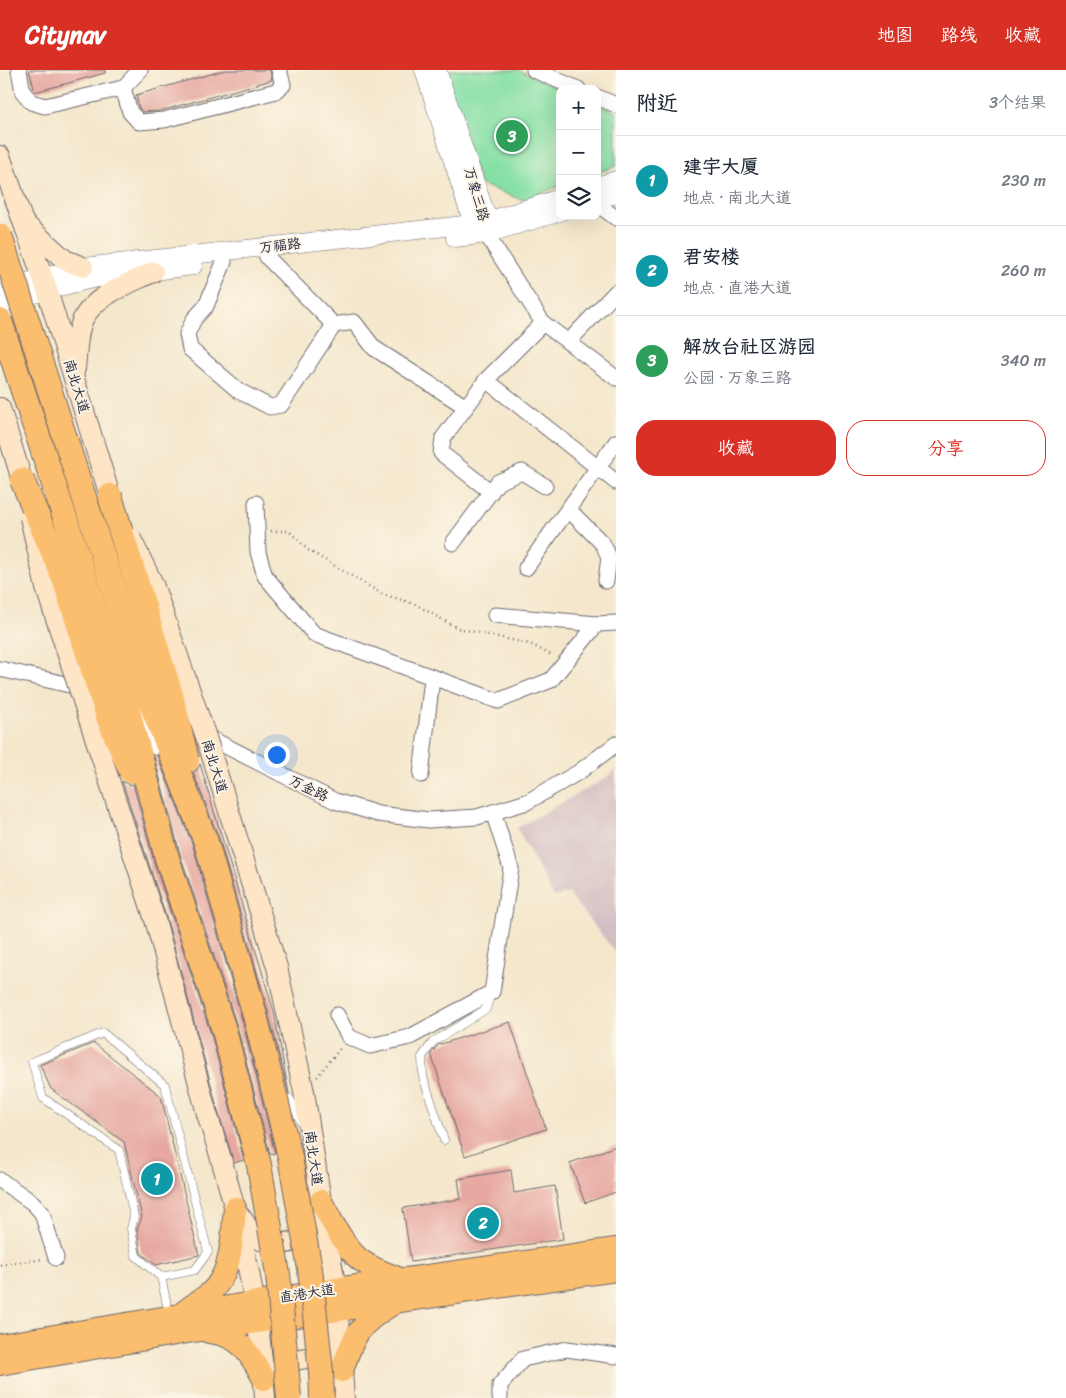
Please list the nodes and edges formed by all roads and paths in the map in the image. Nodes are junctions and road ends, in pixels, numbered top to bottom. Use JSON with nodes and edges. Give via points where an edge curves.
{"nodes":[{"id":1,"x":20,"y":70,"type":"edge"},
{"id":2,"x":140,"y":70,"type":"edge"},
{"id":3,"x":279,"y":70,"type":"edge"},
{"id":4,"x":424,"y":70,"type":"edge"},
{"id":5,"x":437,"y":70,"type":"edge"},
{"id":6,"x":534,"y":70,"type":"edge"},
{"id":7,"x":569,"y":85,"type":"edge"},
{"id":8,"x":123,"y":88,"type":"junction"},
{"id":9,"x":601,"y":99,"type":"edge"},
{"id":10,"x":616,"y":105,"type":"edge"},
{"id":11,"x":0,"y":156,"type":"edge"},
{"id":12,"x":616,"y":180,"type":"edge"},
{"id":13,"x":601,"y":185,"type":"edge"},
{"id":14,"x":616,"y":194,"type":"edge"},
{"id":15,"x":556,"y":199,"type":"edge"},
{"id":16,"x":601,"y":199,"type":"edge"},
{"id":17,"x":601,"y":207,"type":"edge"},
{"id":18,"x":556,"y":213,"type":"edge"},
{"id":19,"x":616,"y":218,"type":"edge"},
{"id":20,"x":23,"y":223,"type":"junction"},
{"id":21,"x":482,"y":226,"type":"junction"},
{"id":22,"x":0,"y":236,"type":"edge"},
{"id":23,"x":266,"y":257,"type":"junction"},
{"id":24,"x":224,"y":262,"type":"junction"},
{"id":25,"x":83,"y":267,"type":"junction"},
{"id":26,"x":153,"y":272,"type":"junction"},
{"id":27,"x":45,"y":283,"type":"junction"},
{"id":28,"x":616,"y":292,"type":"edge"},
{"id":29,"x":6,"y":302,"type":"edge"},
{"id":30,"x":543,"y":323,"type":"junction"},
{"id":31,"x":334,"y":325,"type":"junction"},
{"id":32,"x":568,"y":342,"type":"junction"},
{"id":33,"x":74,"y":376,"type":"junction"},
{"id":34,"x":616,"y":378,"type":"edge"},
{"id":35,"x":486,"y":380,"type":"junction"},
{"id":36,"x":466,"y":407,"type":"junction"},
{"id":37,"x":0,"y":408,"type":"edge"},
{"id":38,"x":57,"y":441,"type":"dead end"},
{"id":39,"x":616,"y":442,"type":"edge"},
{"id":40,"x":598,"y":468,"type":"junction"},
{"id":41,"x":22,"y":480,"type":"junction"},
{"id":42,"x":616,"y":482,"type":"edge"},
{"id":43,"x":545,"y":486,"type":"dead end"},
{"id":44,"x":491,"y":492,"type":"junction"},
{"id":45,"x":110,"y":496,"type":"junction"},
{"id":46,"x":256,"y":502,"type":"dead end"},
{"id":47,"x":568,"y":509,"type":"junction"},
{"id":48,"x":257,"y":530,"type":"junction"},
{"id":49,"x":453,"y":543,"type":"dead end"},
{"id":50,"x":526,"y":568,"type":"dead end"},
{"id":51,"x":606,"y":580,"type":"dead end"},
{"id":52,"x":495,"y":615,"type":"dead end"},
{"id":53,"x":616,"y":623,"type":"edge"},
{"id":54,"x":597,"y":624,"type":"junction"},
{"id":55,"x":565,"y":662,"type":"junction"},
{"id":56,"x":0,"y":669,"type":"edge"},
{"id":57,"x":432,"y":678,"type":"junction"},
{"id":58,"x":136,"y":701,"type":"junction"},
{"id":59,"x":616,"y":744,"type":"edge"},
{"id":60,"x":151,"y":750,"type":"dead end"},
{"id":61,"x":420,"y":775,"type":"dead end"},
{"id":62,"x":494,"y":812,"type":"junction"},
{"id":63,"x":206,"y":842,"type":"junction"},
{"id":64,"x":167,"y":858,"type":"junction"},
{"id":65,"x":492,"y":992,"type":"junction"},
{"id":66,"x":337,"y":1015,"type":"dead end"},
{"id":67,"x":349,"y":1037,"type":"junction"},
{"id":68,"x":297,"y":1095,"type":"junction"},
{"id":69,"x":444,"y":1140,"type":"dead end"},
{"id":70,"x":0,"y":1180,"type":"edge"},
{"id":71,"x":320,"y":1201,"type":"junction"},
{"id":72,"x":235,"y":1208,"type":"junction"},
{"id":73,"x":616,"y":1249,"type":"edge"},
{"id":74,"x":56,"y":1258,"type":"joint"},
{"id":75,"x":0,"y":1265,"type":"edge"},
{"id":76,"x":616,"y":1270,"type":"edge"},
{"id":77,"x":161,"y":1277,"type":"junction"},
{"id":78,"x":399,"y":1290,"type":"junction"},
{"id":79,"x":337,"y":1300,"type":"junction"},
{"id":80,"x":256,"y":1312,"type":"junction"},
{"id":81,"x":181,"y":1320,"type":"junction"},
{"id":82,"x":0,"y":1345,"type":"edge"},
{"id":83,"x":616,"y":1356,"type":"edge"},
{"id":84,"x":0,"y":1364,"type":"edge"},
{"id":85,"x":342,"y":1371,"type":"junction"},
{"id":86,"x":264,"y":1388,"type":"edge"},
{"id":87,"x":289,"y":1398,"type":"edge"},
{"id":88,"x":322,"y":1398,"type":"edge"},
{"id":89,"x":344,"y":1398,"type":"edge"},
{"id":90,"x":500,"y":1398,"type":"edge"}],
"edges":[{"from":1,"to":8,"type":"street","via":[[23,92],[30,102],[45,106]]},
{"from":2,"to":8,"type":"street"},
{"from":3,"to":8,"type":"street","via":[[282,85],[276,91],[164,120],[139,122],[130,112]]},
{"from":4,"to":21,"type":"street","name":"万象三路"},
{"from":5,"to":21,"type":"street","name":"万象三路"},
{"from":6,"to":7,"type":"street"},
{"from":9,"to":10,"type":"street"},
{"from":11,"to":20,"type":"main road","name":"南北大道"},
{"from":12,"to":13,"type":"street"},
{"from":14,"to":16,"type":"street"},
{"from":15,"to":21,"type":"street","name":"万福路"},
{"from":17,"to":19,"type":"street"},
{"from":18,"to":21,"type":"street","name":"万福路"},
{"from":20,"to":25,"type":"main road","via":[[65,260]]},
{"from":20,"to":27,"type":"main road","name":"南北大道"},
{"from":21,"to":23,"type":"street","name":"万福路"},
{"from":21,"to":25,"type":"street","name":"万福路"},
{"from":21,"to":30,"type":"street"},
{"from":22,"to":63,"type":"highway","name":"南北大道","bridge":true,"via":[[148,696]]},
{"from":23,"to":24,"type":"street","name":"万福路"},
{"from":23,"to":31,"type":"street"},
{"from":24,"to":26,"type":"street","name":"万福路"},
{"from":24,"to":31,"type":"street","via":[[206,306],[194,319],[187,334],[190,349],[238,391],[270,407],[281,405]]},
{"from":25,"to":27,"type":"street","name":"万福路"},
{"from":26,"to":27,"type":"street","name":"万福路"},
{"from":26,"to":33,"type":"main road","via":[[112,292],[92,307],[83,319],[79,333]]},
{"from":27,"to":29,"type":"street","name":"万福路"},
{"from":27,"to":33,"type":"main road","name":"南北大道"},
{"from":28,"to":32,"type":"street"},
{"from":29,"to":38,"type":"lane"},
{"from":29,"to":64,"type":"highway","bridge":true,"via":[[126,703]]},
{"from":30,"to":32,"type":"street"},
{"from":30,"to":35,"type":"street"},
{"from":31,"to":36,"type":"street","via":[[354,322],[374,348]]},
{"from":32,"to":34,"type":"street"},
{"from":33,"to":45,"type":"main road","name":"南北大道"},
{"from":35,"to":36,"type":"street"},
{"from":35,"to":40,"type":"street"},
{"from":36,"to":44,"type":"street","via":[[443,438],[441,453]]},
{"from":37,"to":41,"type":"main road"},
{"from":39,"to":40,"type":"street"},
{"from":40,"to":42,"type":"street"},
{"from":40,"to":47,"type":"street"},
{"from":41,"to":64,"type":"highway","bridge":true,"via":[[64,578],[108,717]]},
{"from":41,"to":72,"type":"main road","bridge":true,"via":[[46,588],[156,923],[211,1112]]},
{"from":43,"to":44,"type":"street","via":[[522,472],[498,482]]},
{"from":44,"to":49,"type":"street"},
{"from":45,"to":63,"type":"highway","bridge":true,"via":[[171,695]]},
{"from":45,"to":68,"type":"main road","name":"南北大道","bridge":true,"via":[[154,584],[206,737],[277,967]]},
{"from":46,"to":48,"type":"street"},
{"from":47,"to":50,"type":"street"},
{"from":47,"to":51,"type":"street","via":[[604,544],[609,557]]},
{"from":48,"to":55,"type":"path","via":[[289,531],[308,550],[382,594],[416,604],[457,628],[530,644]]},
{"from":48,"to":57,"type":"street","via":[[258,552],[265,576],[314,634]]},
{"from":52,"to":54,"type":"street"},
{"from":53,"to":54,"type":"street"},
{"from":54,"to":55,"type":"street"},
{"from":55,"to":57,"type":"street","via":[[551,680],[498,701]]},
{"from":56,"to":58,"type":"street","name":"万金路"},
{"from":57,"to":61,"type":"street"},
{"from":58,"to":60,"type":"lane","bridge":true},
{"from":58,"to":62,"type":"street","name":"万金路","via":[[335,801],[378,814],[429,820],[477,818]]},
{"from":59,"to":62,"type":"street","name":"万金路","via":[[579,772],[527,802]]},
{"from":62,"to":65,"type":"street","via":[[511,868]]},
{"from":63,"to":88,"type":"highway","name":"南北大道","bridge":true,"via":[[256,1019],[290,1157],[310,1269]]},
{"from":64,"to":87,"type":"highway","bridge":true,"via":[[224,1030],[259,1165],[278,1274]]},
{"from":65,"to":67,"type":"street","via":[[410,1036],[370,1046]]},
{"from":65,"to":69,"type":"lane","via":[[486,1008],[433,1042],[422,1057],[422,1077]]},
{"from":66,"to":67,"type":"street"},
{"from":67,"to":68,"type":"path"},
{"from":68,"to":71,"type":"main road","name":"南北大道","via":[[313,1149]]},
{"from":70,"to":74,"type":"street","via":[[42,1213]]},
{"from":71,"to":72,"type":"main road","via":[[316,1226],[308,1236],[294,1242],[257,1238]]},
{"from":71,"to":78,"type":"main road","via":[[352,1254]]},
{"from":71,"to":79,"type":"main road","name":"南北大道"},
{"from":72,"to":80,"type":"main road"},
{"from":72,"to":81,"type":"main road","via":[[225,1271],[211,1292]]},
{"from":73,"to":78,"type":"main road","name":"直港大道"},
{"from":74,"to":75,"type":"path"},
{"from":76,"to":78,"type":"main road","name":"直港大道"},
{"from":77,"to":77,"type":"lane","via":[[136,1256],[131,1229],[134,1216],[118,1150],[44,1098],[32,1062],[103,1033],[165,1085],[208,1252],[195,1270]]},
{"from":77,"to":81,"type":"lane"},
{"from":78,"to":79,"type":"main road","name":"直港大道"},
{"from":78,"to":85,"type":"main road","via":[[360,1329],[350,1345]]},
{"from":79,"to":80,"type":"main road","name":"直港大道"},
{"from":79,"to":85,"type":"main road","name":"南北大道"},
{"from":80,"to":81,"type":"main road","name":"直港大道"},
{"from":80,"to":86,"type":"main road"},
{"from":81,"to":82,"type":"main road","name":"直港大道"},
{"from":81,"to":84,"type":"main road","name":"直港大道"},
{"from":81,"to":86,"type":"main road","via":[[237,1341],[250,1353]]},
{"from":83,"to":90,"type":"street","via":[[567,1349],[523,1358],[500,1385]]},
{"from":85,"to":86,"type":"main road","via":[[331,1360],[295,1359]]},
{"from":85,"to":89,"type":"main road","name":"南北大道"}]}
